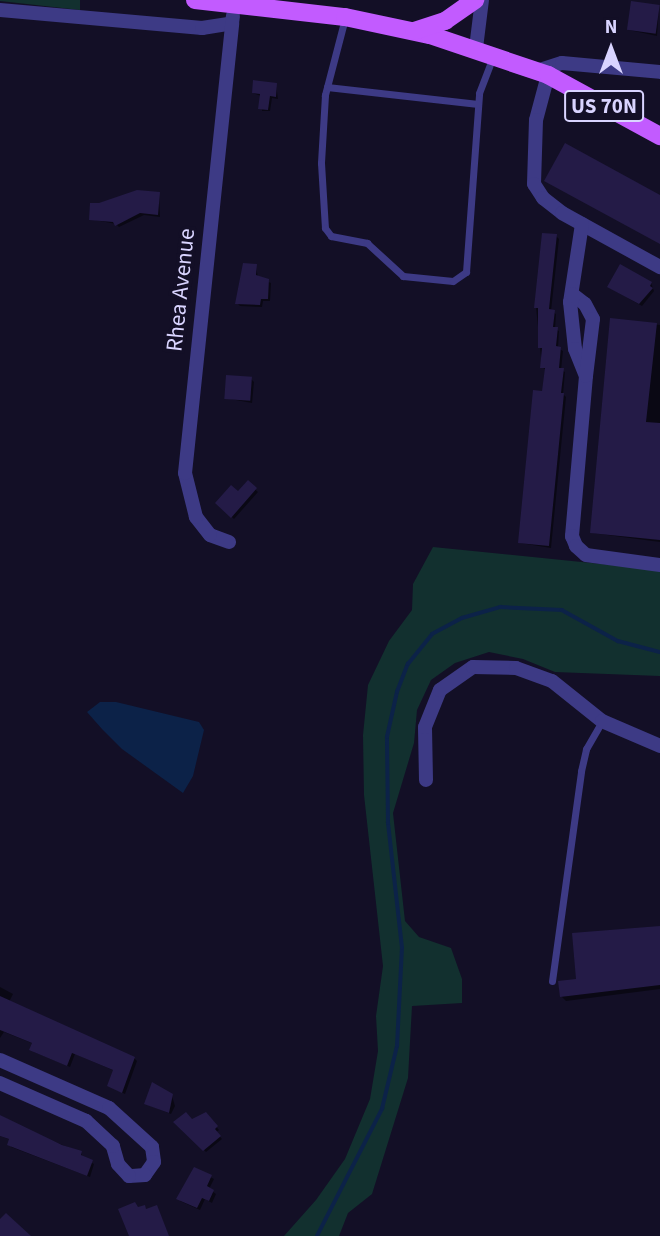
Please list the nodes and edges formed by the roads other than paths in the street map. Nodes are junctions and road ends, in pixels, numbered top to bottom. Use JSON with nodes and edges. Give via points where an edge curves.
{"nodes":[{"id":1,"x":195,"y":0,"type":"edge"},
{"id":2,"x":475,"y":0,"type":"edge"},
{"id":3,"x":482,"y":0,"type":"edge"},
{"id":4,"x":0,"y":10,"type":"edge"},
{"id":5,"x":234,"y":15,"type":"junction"},
{"id":6,"x":345,"y":17,"type":"junction"},
{"id":7,"x":414,"y":31,"type":"junction"},
{"id":8,"x":485,"y":51,"type":"junction"},
{"id":9,"x":660,"y":72,"type":"edge"},
{"id":10,"x":543,"y":73,"type":"junction"},
{"id":11,"x":327,"y":87,"type":"junction"},
{"id":12,"x":478,"y":104,"type":"junction"},
{"id":13,"x":660,"y":136,"type":"edge"},
{"id":14,"x":582,"y":224,"type":"junction"},
{"id":15,"x":660,"y":267,"type":"edge"},
{"id":16,"x":572,"y":294,"type":"junction"},
{"id":17,"x":586,"y":376,"type":"junction"},
{"id":18,"x":229,"y":542,"type":"dead end"},
{"id":19,"x":660,"y":565,"type":"edge"},
{"id":20,"x":602,"y":720,"type":"junction"},
{"id":21,"x":660,"y":746,"type":"edge"},
{"id":22,"x":426,"y":780,"type":"dead end"},
{"id":23,"x":551,"y":981,"type":"dead end"},
{"id":24,"x":0,"y":1060,"type":"edge"},
{"id":25,"x":0,"y":1083,"type":"edge"}],
"edges":[{"from":1,"to":5,"type":"main road","number":"US 70N"},
{"from":2,"to":7,"type":"main road","via":[[453,17]]},
{"from":3,"to":8,"type":"street"},
{"from":4,"to":5,"type":"street","via":[[202,29]]},
{"from":5,"to":6,"type":"main road","number":"US 70N"},
{"from":5,"to":18,"type":"street","name":"Rhea Avenue","via":[[185,473],[196,517],[210,534]]},
{"from":6,"to":7,"type":"main road","number":"US 70N"},
{"from":6,"to":11,"type":"lane"},
{"from":7,"to":8,"type":"main road","number":"US 70N"},
{"from":8,"to":10,"type":"main road","number":"US 70N"},
{"from":8,"to":12,"type":"lane"},
{"from":9,"to":10,"type":"street","via":[[562,64]]},
{"from":10,"to":13,"type":"main road","number":"US 70N"},
{"from":10,"to":14,"type":"street","via":[[534,184],[543,198]]},
{"from":11,"to":12,"type":"lane"},
{"from":11,"to":12,"type":"lane","via":[[321,163],[325,228],[331,236],[367,243],[403,276],[453,281],[466,272]]},
{"from":14,"to":15,"type":"street"},
{"from":14,"to":16,"type":"street"},
{"from":16,"to":17,"type":"street","via":[[575,349]]},
{"from":16,"to":17,"type":"street","via":[[585,304],[593,319]]},
{"from":17,"to":19,"type":"street","via":[[572,524],[576,546],[586,555]]},
{"from":20,"to":21,"type":"street"},
{"from":20,"to":22,"type":"street","via":[[552,681],[516,668],[473,667],[440,690],[425,727]]},
{"from":20,"to":23,"type":"lane","via":[[586,749],[581,771]]},
{"from":24,"to":25,"type":"street","via":[[109,1108],[152,1147],[155,1163],[145,1175],[129,1176],[118,1164],[113,1146],[86,1121]]}]}
